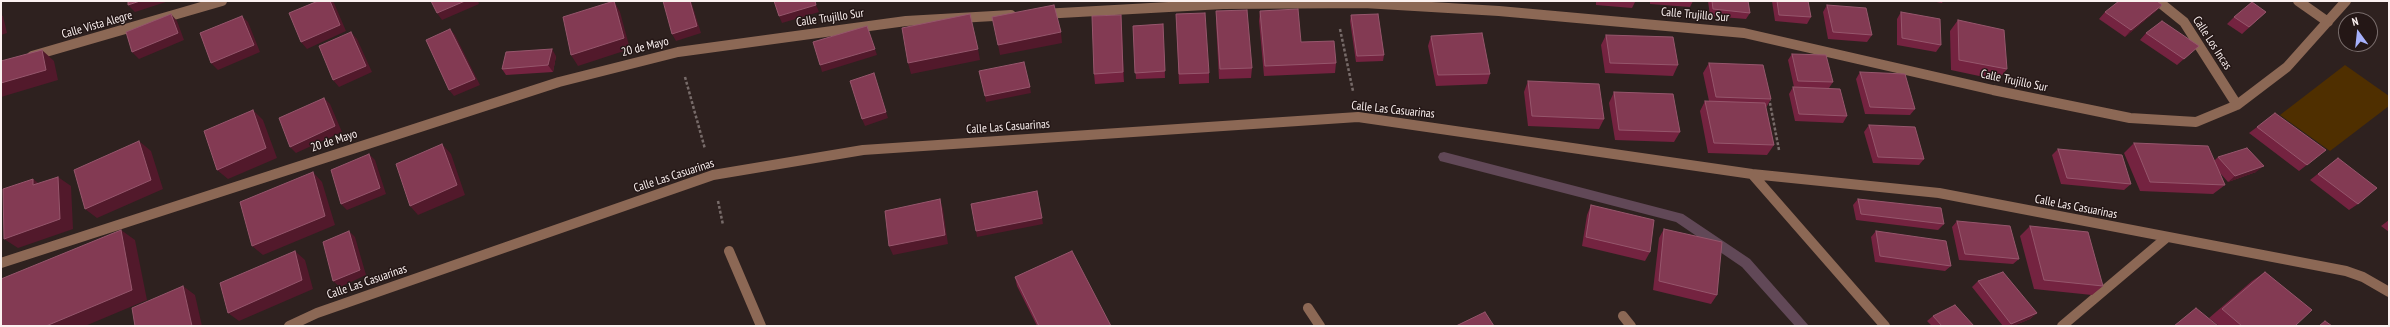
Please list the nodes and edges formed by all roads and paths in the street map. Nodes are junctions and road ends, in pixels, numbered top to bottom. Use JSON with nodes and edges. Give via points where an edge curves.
{"nodes":[{"id":1,"x":222,"y":1,"type":"edge"},
{"id":2,"x":2158,"y":1,"type":"edge"},
{"id":3,"x":2298,"y":1,"type":"edge"},
{"id":4,"x":2346,"y":1,"type":"edge"},
{"id":5,"x":1335,"y":3,"type":"junction"},
{"id":6,"x":2328,"y":22,"type":"junction"},
{"id":7,"x":678,"y":52,"type":"junction"},
{"id":8,"x":24,"y":58,"type":"edge"},
{"id":9,"x":1768,"y":95,"type":"edge"},
{"id":10,"x":2237,"y":105,"type":"junction"},
{"id":11,"x":1358,"y":117,"type":"junction"},
{"id":12,"x":1752,"y":174,"type":"junction"},
{"id":13,"x":713,"y":176,"type":"junction"},
{"id":14,"x":1785,"y":177,"type":"junction"},
{"id":15,"x":2166,"y":238,"type":"junction"},
{"id":16,"x":729,"y":251,"type":"joint"},
{"id":17,"x":1,"y":262,"type":"edge"},
{"id":18,"x":2389,"y":292,"type":"edge"},
{"id":19,"x":1308,"y":308,"type":"dead end"},
{"id":20,"x":1623,"y":316,"type":"dead end"},
{"id":21,"x":289,"y":326,"type":"edge"},
{"id":22,"x":760,"y":326,"type":"edge"},
{"id":23,"x":1320,"y":326,"type":"edge"},
{"id":24,"x":1632,"y":326,"type":"edge"},
{"id":25,"x":1885,"y":326,"type":"edge"},
{"id":26,"x":2062,"y":326,"type":"edge"}],
"edges":[{"from":1,"to":8,"type":"street","name":"Calle Vista Alegre"},
{"from":2,"to":10,"type":"street","name":"Calle Los Incas","via":[[2184,22]]},
{"from":3,"to":6,"type":"street"},
{"from":4,"to":6,"type":"street","name":"Calle Trujillo Sur"},
{"from":5,"to":7,"type":"street","name":"Calle Trujillo Sur","via":[[1223,4],[906,21]]},
{"from":5,"to":10,"type":"street","name":"Calle Trujillo Sur","via":[[1499,11],[1744,33],[1993,90],[2130,118],[2196,122]]},
{"from":5,"to":11,"type":"path"},
{"from":6,"to":10,"type":"street","name":"Calle Trujillo Sur","via":[[2287,68]]},
{"from":7,"to":13,"type":"path"},
{"from":7,"to":17,"type":"street","name":"20 de Mayo","via":[[558,82]]},
{"from":9,"to":14,"type":"path"},
{"from":11,"to":12,"type":"street","name":"Calle Las Casuarinas"},
{"from":11,"to":13,"type":"street","name":"Calle Las Casuarinas","via":[[863,150]]},
{"from":12,"to":14,"type":"street","name":"Calle Las Casuarinas"},
{"from":12,"to":25,"type":"street"},
{"from":13,"to":16,"type":"path"},
{"from":13,"to":21,"type":"street","name":"Calle Las Casuarinas","via":[[317,313]]},
{"from":14,"to":15,"type":"street","name":"Calle Las Casuarinas","via":[[1939,193]]},
{"from":15,"to":18,"type":"street","name":"Calle Las Casuarinas","via":[[2346,271],[2363,277]]},
{"from":15,"to":26,"type":"street"},
{"from":16,"to":22,"type":"street"},
{"from":19,"to":23,"type":"street"},
{"from":20,"to":24,"type":"street"}]}
